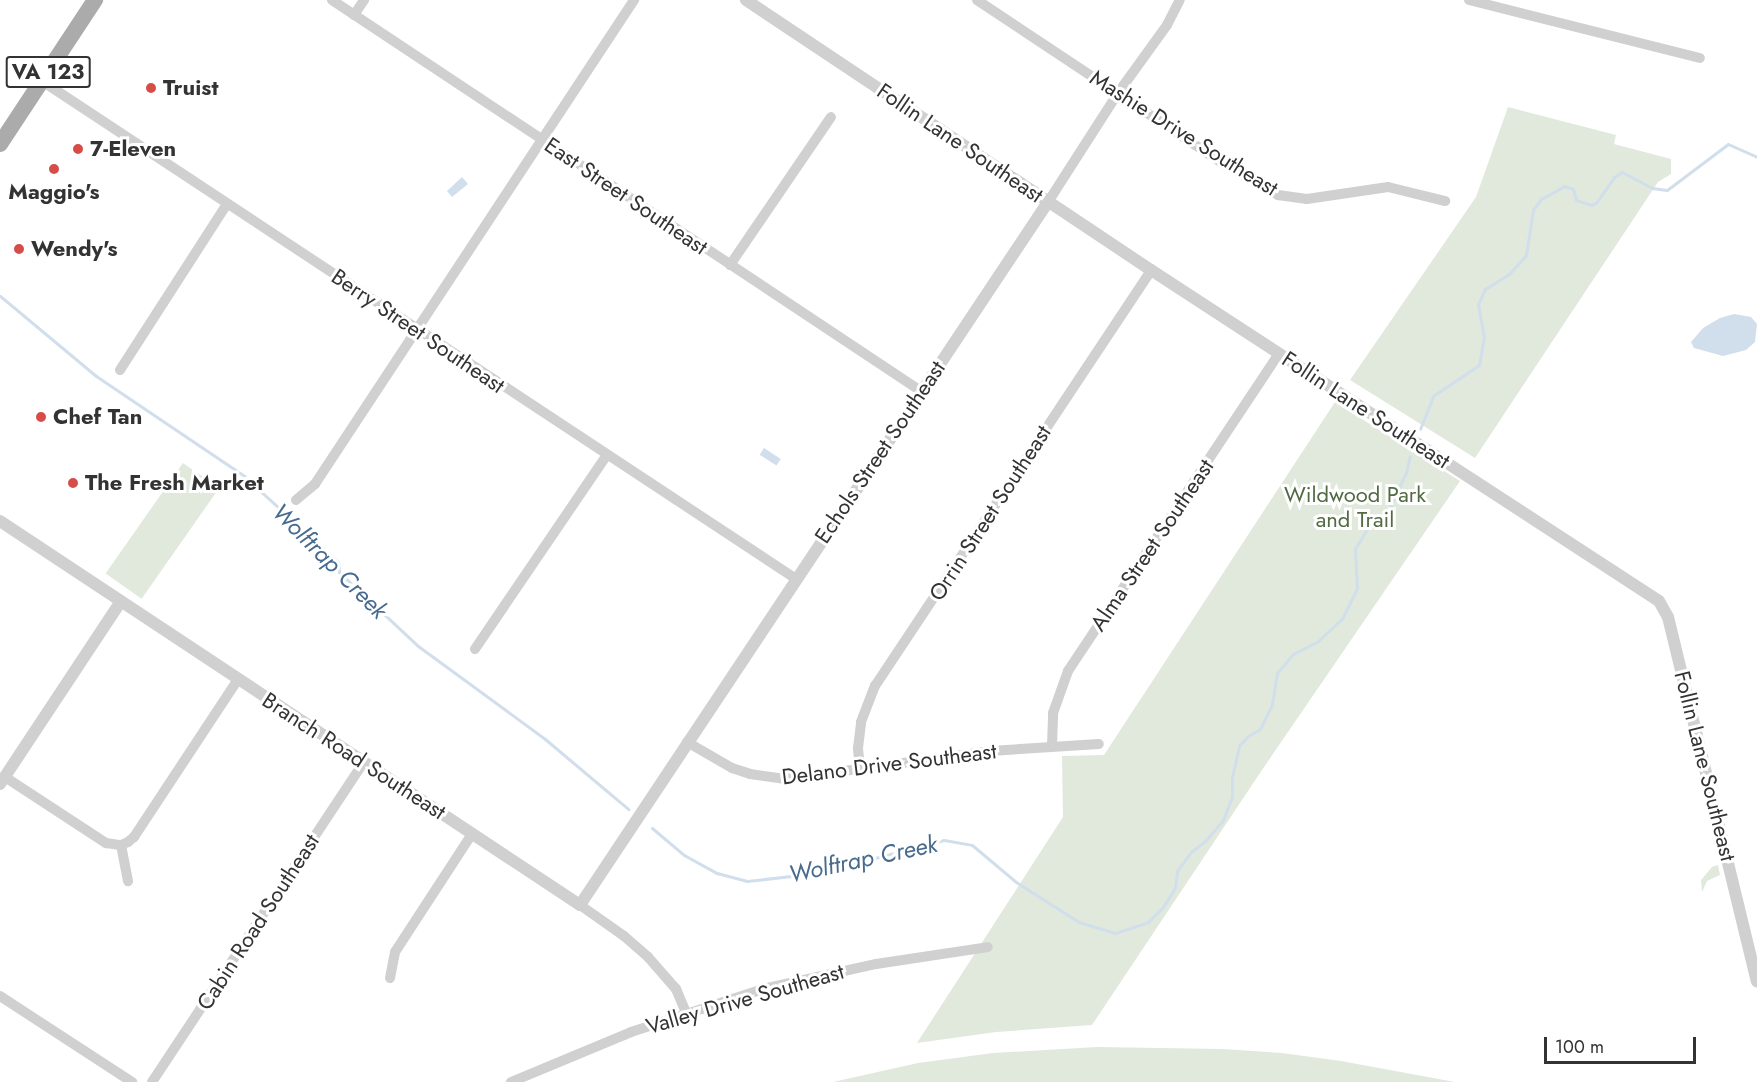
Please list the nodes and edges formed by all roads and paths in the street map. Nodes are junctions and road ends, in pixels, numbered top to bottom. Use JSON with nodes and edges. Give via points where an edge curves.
{"nodes":[{"id":1,"x":95,"y":0,"type":"edge"},
{"id":2,"x":332,"y":0,"type":"edge"},
{"id":3,"x":364,"y":0,"type":"edge"},
{"id":4,"x":634,"y":0,"type":"edge"},
{"id":5,"x":746,"y":0,"type":"edge"},
{"id":6,"x":977,"y":0,"type":"edge"},
{"id":7,"x":1180,"y":0,"type":"edge"},
{"id":8,"x":1469,"y":0,"type":"edge"},
{"id":9,"x":354,"y":15,"type":"junction"},
{"id":10,"x":1700,"y":58,"type":"dead end"},
{"id":11,"x":42,"y":81,"type":"junction"},
{"id":12,"x":1118,"y":93,"type":"junction"},
{"id":13,"x":831,"y":117,"type":"dead end"},
{"id":14,"x":544,"y":141,"type":"junction"},
{"id":15,"x":0,"y":144,"type":"edge"},
{"id":16,"x":1445,"y":201,"type":"dead end"},
{"id":17,"x":1048,"y":202,"type":"junction"},
{"id":18,"x":227,"y":204,"type":"junction"},
{"id":19,"x":730,"y":265,"type":"junction"},
{"id":20,"x":1152,"y":270,"type":"junction"},
{"id":21,"x":417,"y":331,"type":"junction"},
{"id":22,"x":1279,"y":353,"type":"junction"},
{"id":23,"x":120,"y":370,"type":"dead end"},
{"id":24,"x":921,"y":391,"type":"junction"},
{"id":25,"x":607,"y":455,"type":"junction"},
{"id":26,"x":296,"y":500,"type":"dead end"},
{"id":27,"x":0,"y":521,"type":"edge"},
{"id":28,"x":796,"y":579,"type":"junction"},
{"id":29,"x":121,"y":601,"type":"junction"},
{"id":30,"x":475,"y":649,"type":"dead end"},
{"id":31,"x":238,"y":679,"type":"junction"},
{"id":32,"x":687,"y":742,"type":"junction"},
{"id":33,"x":1099,"y":744,"type":"dead end"},
{"id":34,"x":1052,"y":746,"type":"junction"},
{"id":35,"x":364,"y":762,"type":"junction"},
{"id":36,"x":860,"y":768,"type":"junction"},
{"id":37,"x":2,"y":780,"type":"edge"},
{"id":38,"x":472,"y":834,"type":"junction"},
{"id":39,"x":121,"y":845,"type":"junction"},
{"id":40,"x":128,"y":881,"type":"dead end"},
{"id":41,"x":580,"y":905,"type":"junction"},
{"id":42,"x":988,"y":947,"type":"dead end"},
{"id":43,"x":390,"y":978,"type":"dead end"},
{"id":44,"x":1757,"y":981,"type":"edge"},
{"id":45,"x":0,"y":996,"type":"edge"},
{"id":46,"x":686,"y":1012,"type":"junction"},
{"id":47,"x":132,"y":1082,"type":"edge"},
{"id":48,"x":152,"y":1082,"type":"edge"},
{"id":49,"x":511,"y":1082,"type":"edge"}],
"edges":[{"from":1,"to":11,"type":"main road","number":"VA 123"},
{"from":2,"to":9,"type":"street","name":"East Street Southeast"},
{"from":3,"to":9,"type":"street"},
{"from":4,"to":14,"type":"street"},
{"from":5,"to":17,"type":"street","name":"Follin Lane Southeast"},
{"from":6,"to":12,"type":"street","name":"Mashie Drive Southeast"},
{"from":7,"to":12,"type":"street","name":"Echols Street Southeast","via":[[1167,25]]},
{"from":8,"to":10,"type":"street"},
{"from":9,"to":14,"type":"street","name":"East Street Southeast"},
{"from":11,"to":15,"type":"main road","number":"VA 123"},
{"from":11,"to":18,"type":"street","name":"Berry Street Southeast"},
{"from":12,"to":16,"type":"street","name":"Mashie Drive Southeast","via":[[1278,195],[1306,199],[1388,187]]},
{"from":12,"to":17,"type":"street","name":"Echols Street Southeast"},
{"from":13,"to":19,"type":"street"},
{"from":14,"to":19,"type":"street","name":"East Street Southeast"},
{"from":14,"to":21,"type":"street"},
{"from":17,"to":20,"type":"street","name":"Follin Lane Southeast"},
{"from":17,"to":24,"type":"street","name":"Echols Street Southeast"},
{"from":18,"to":21,"type":"street","name":"Berry Street Southeast"},
{"from":18,"to":23,"type":"street"},
{"from":19,"to":24,"type":"street","name":"East Street Southeast"},
{"from":20,"to":22,"type":"street","name":"Follin Lane Southeast"},
{"from":20,"to":36,"type":"street","name":"Orrin Street Southeast","via":[[875,686],[861,722]]},
{"from":21,"to":25,"type":"street","name":"Berry Street Southeast"},
{"from":21,"to":26,"type":"street","via":[[315,484]]},
{"from":22,"to":34,"type":"street","name":"Alma Street Southeast","via":[[1068,671],[1053,713]]},
{"from":22,"to":44,"type":"street","name":"Follin Lane Southeast","via":[[1643,591],[1664,609]]},
{"from":24,"to":28,"type":"street","name":"Echols Street Southeast"},
{"from":25,"to":28,"type":"street","name":"Berry Street Southeast"},
{"from":25,"to":30,"type":"street"},
{"from":27,"to":29,"type":"street","name":"Branch Road Southeast"},
{"from":28,"to":32,"type":"street","name":"Echols Street Southeast"},
{"from":29,"to":31,"type":"street","name":"Branch Road Southeast"},
{"from":29,"to":37,"type":"street"},
{"from":31,"to":35,"type":"street","name":"Branch Road Southeast"},
{"from":31,"to":39,"type":"street","via":[[134,837]]},
{"from":32,"to":36,"type":"street","name":"Delano Drive Southeast","via":[[732,768],[767,778],[802,778]]},
{"from":32,"to":41,"type":"street","name":"Echols Street Southeast"},
{"from":33,"to":34,"type":"street","name":"Delano Drive Southeast"},
{"from":34,"to":36,"type":"street","name":"Delano Drive Southeast"},
{"from":35,"to":38,"type":"street","name":"Branch Road Southeast"},
{"from":35,"to":48,"type":"street","name":"Cabin Road Southeast"},
{"from":37,"to":39,"type":"street","via":[[106,843]]},
{"from":38,"to":41,"type":"street","name":"Branch Road Southeast"},
{"from":38,"to":43,"type":"street","via":[[394,952]]},
{"from":39,"to":40,"type":"street"},
{"from":41,"to":46,"type":"street","name":"Branch Road Southeast","via":[[648,957],[676,989]]},
{"from":42,"to":46,"type":"street","name":"Valley Drive Southeast","via":[[820,975]]},
{"from":45,"to":47,"type":"street"},
{"from":46,"to":49,"type":"street","name":"Valley Drive Southeast"}]}
